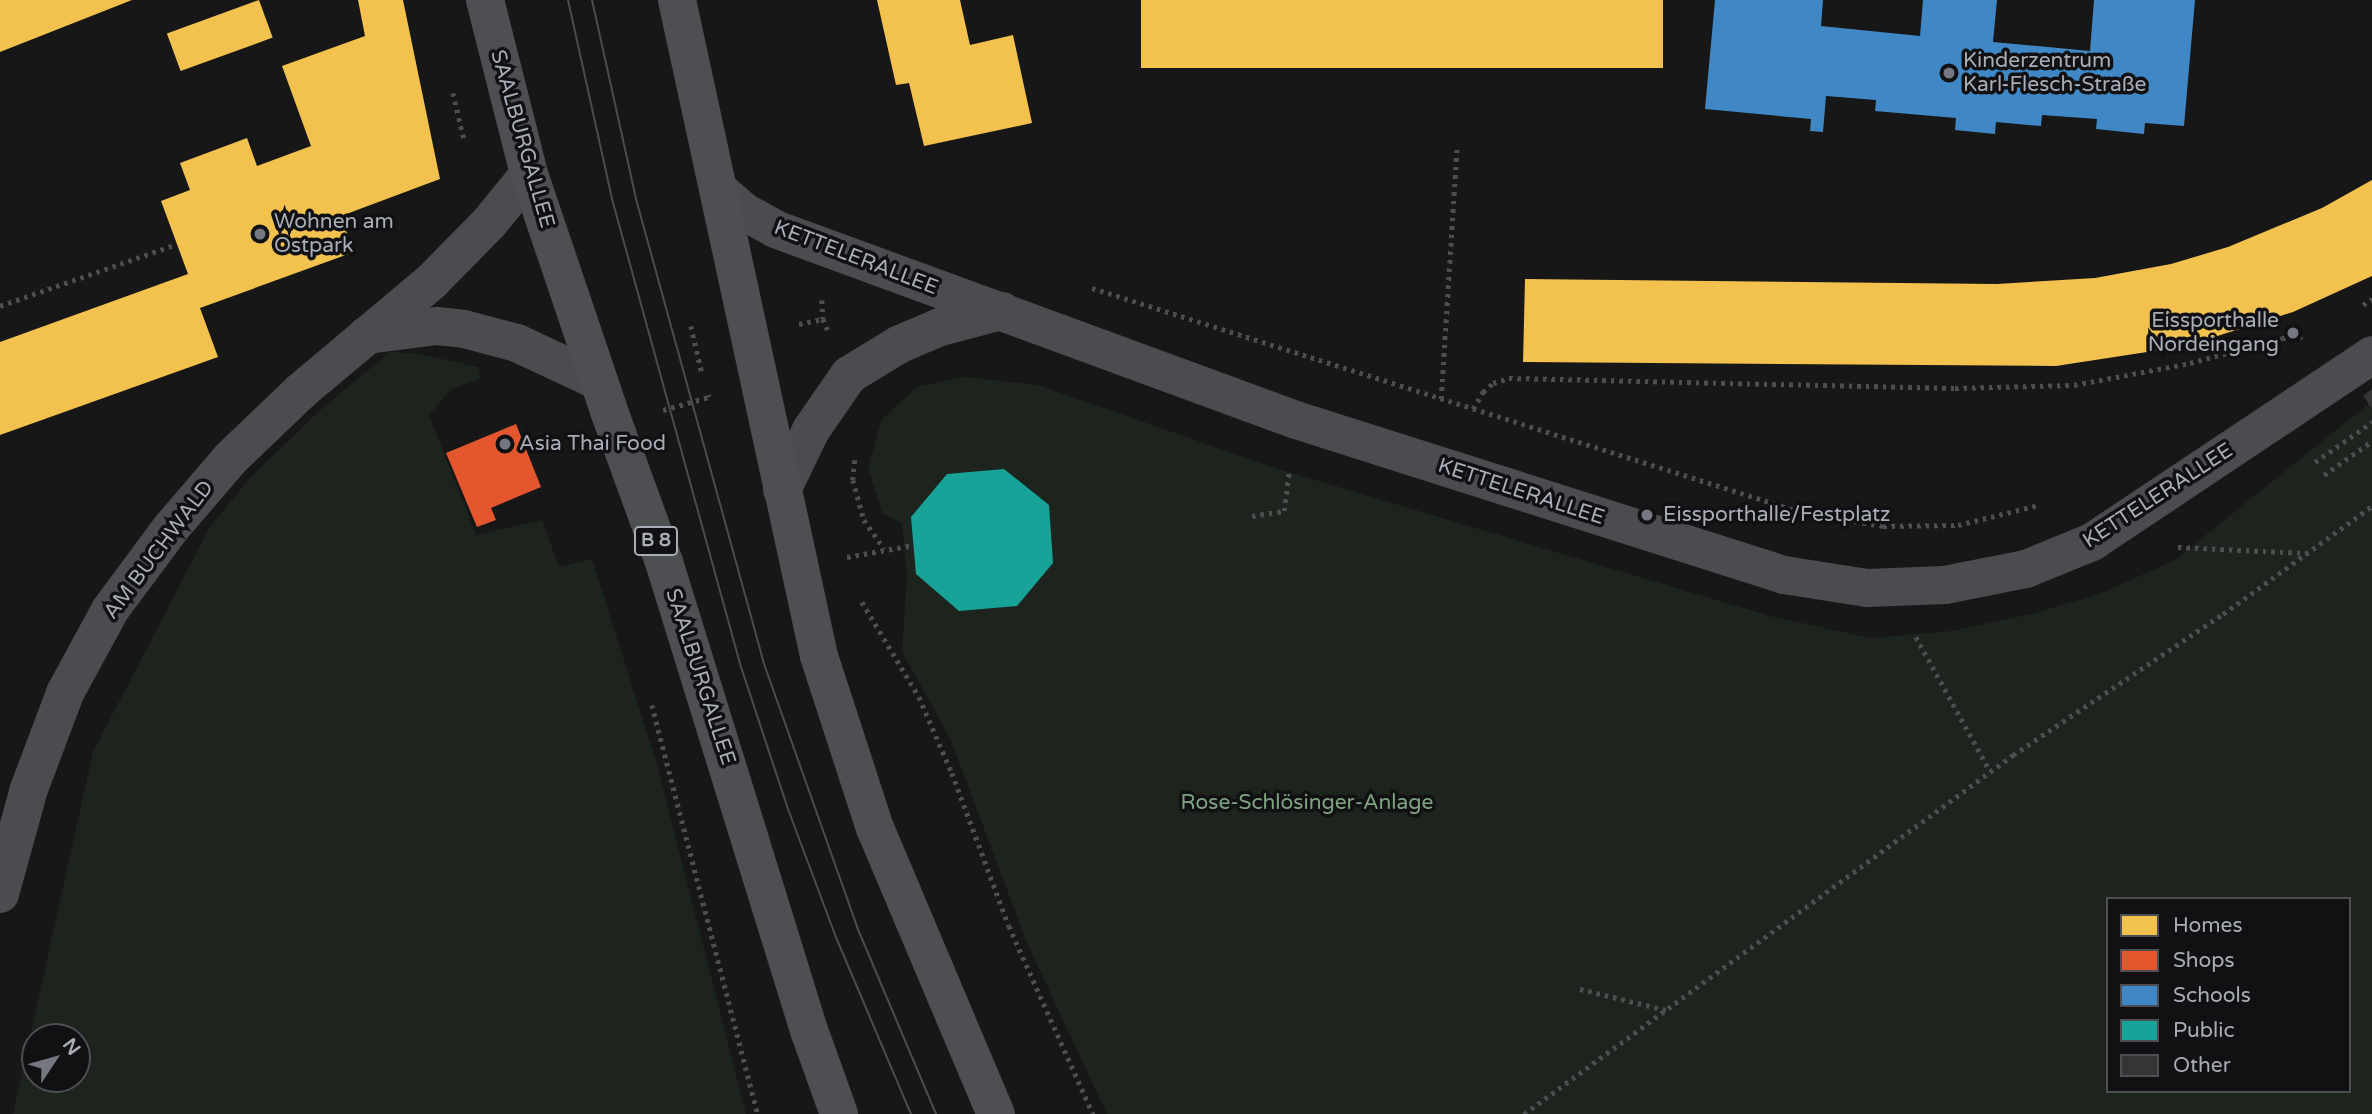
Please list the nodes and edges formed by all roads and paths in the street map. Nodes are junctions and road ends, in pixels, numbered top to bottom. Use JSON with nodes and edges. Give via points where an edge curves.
{"nodes":[{"id":1,"x":485,"y":0,"type":"edge"},
{"id":2,"x":677,"y":0,"type":"edge"},
{"id":3,"x":1457,"y":146,"type":"dead end"},
{"id":4,"x":529,"y":174,"type":"junction"},
{"id":5,"x":718,"y":189,"type":"junction"},
{"id":6,"x":174,"y":245,"type":"dead end"},
{"id":7,"x":1081,"y":284,"type":"dead end"},
{"id":8,"x":2372,"y":299,"type":"edge"},
{"id":9,"x":0,"y":306,"type":"edge"},
{"id":10,"x":2362,"y":306,"type":"dead end"},
{"id":11,"x":1002,"y":312,"type":"junction"},
{"id":12,"x":691,"y":326,"type":"dead end"},
{"id":13,"x":790,"y":326,"type":"dead end"},
{"id":14,"x":367,"y":335,"type":"junction"},
{"id":15,"x":2320,"y":336,"type":"dead end"},
{"id":16,"x":833,"y":341,"type":"dead end"},
{"id":17,"x":2372,"y":355,"type":"edge"},
{"id":18,"x":598,"y":381,"type":"junction"},
{"id":19,"x":1441,"y":399,"type":"junction"},
{"id":20,"x":1473,"y":409,"type":"junction"},
{"id":21,"x":660,"y":411,"type":"dead end"},
{"id":22,"x":2372,"y":422,"type":"edge"},
{"id":23,"x":2372,"y":441,"type":"edge"},
{"id":24,"x":855,"y":454,"type":"dead end"},
{"id":25,"x":2315,"y":462,"type":"dead end"},
{"id":26,"x":1290,"y":463,"type":"dead end"},
{"id":27,"x":2325,"y":475,"type":"dead end"},
{"id":28,"x":782,"y":490,"type":"junction"},
{"id":29,"x":2042,"y":504,"type":"dead end"},
{"id":30,"x":2372,"y":506,"type":"edge"},
{"id":31,"x":1252,"y":516,"type":"dead end"},
{"id":32,"x":914,"y":545,"type":"dead end"},
{"id":33,"x":2173,"y":546,"type":"dead end"},
{"id":34,"x":884,"y":549,"type":"junction"},
{"id":35,"x":2307,"y":553,"type":"junction"},
{"id":36,"x":839,"y":558,"type":"dead end"},
{"id":37,"x":856,"y":592,"type":"dead end"},
{"id":38,"x":1913,"y":630,"type":"dead end"},
{"id":39,"x":649,"y":693,"type":"dead end"},
{"id":40,"x":1990,"y":771,"type":"junction"},
{"id":41,"x":0,"y":894,"type":"edge"},
{"id":42,"x":1580,"y":989,"type":"dead end"},
{"id":43,"x":1666,"y":1010,"type":"junction"},
{"id":44,"x":758,"y":1114,"type":"edge"},
{"id":45,"x":839,"y":1114,"type":"edge"},
{"id":46,"x":996,"y":1114,"type":"edge"},
{"id":47,"x":1093,"y":1114,"type":"edge"},
{"id":48,"x":1524,"y":1114,"type":"edge"}],
"edges":[{"from":1,"to":4,"type":"main road","name":"SAALBURGALLEE","number":"B 8"},
{"from":2,"to":5,"type":"main road"},
{"from":3,"to":19,"type":"path"},
{"from":4,"to":14,"type":"street","name":"AM BUCHWALD","via":[[461,253]]},
{"from":4,"to":18,"type":"main road","name":"SAALBURGALLEE","number":"B 8"},
{"from":5,"to":11,"type":"street","name":"KETTELERALLEE","via":[[743,211],[775,229]]},
{"from":5,"to":28,"type":"main road"},
{"from":6,"to":9,"type":"path"},
{"from":7,"to":19,"type":"path"},
{"from":8,"to":10,"type":"path"},
{"from":11,"to":17,"type":"street","name":"KETTELERALLEE","via":[[1296,420],[1784,575],[1867,589],[1945,584],[2026,569],[2092,542]]},
{"from":11,"to":28,"type":"street","name":"KETTELERALLEE","via":[[940,327],[900,344],[849,375],[811,430]]},
{"from":12,"to":21,"type":"path","via":[[709,397]]},
{"from":13,"to":16,"type":"path","via":[[823,320]]},
{"from":14,"to":18,"type":"street","via":[[437,326],[464,330],[517,343]]},
{"from":14,"to":41,"type":"street","name":"AM BUCHWALD","via":[[231,458],[110,610],[65,693],[29,789]]},
{"from":15,"to":20,"type":"path","via":[[2283,338],[2190,363],[2074,385],[1955,388],[1509,379],[1483,391]]},
{"from":18,"to":45,"type":"main road","name":"SAALBURGALLEE","number":"B 8","via":[[664,562]]},
{"from":19,"to":20,"type":"path"},
{"from":20,"to":29,"type":"path","via":[[1804,513],[1883,526],[1958,525]]},
{"from":22,"to":25,"type":"path"},
{"from":23,"to":27,"type":"path"},
{"from":24,"to":34,"type":"path","via":[[853,480],[864,520]]},
{"from":26,"to":31,"type":"path","via":[[1284,512]]},
{"from":28,"to":46,"type":"main road","via":[[819,656],[875,828]]},
{"from":30,"to":35,"type":"path"},
{"from":32,"to":34,"type":"path"},
{"from":33,"to":35,"type":"path"},
{"from":34,"to":36,"type":"path"},
{"from":35,"to":40,"type":"path"},
{"from":37,"to":47,"type":"path","via":[[919,697],[1009,926]]},
{"from":38,"to":40,"type":"path"},
{"from":39,"to":44,"type":"path"},
{"from":40,"to":43,"type":"path"},
{"from":42,"to":43,"type":"path"},
{"from":43,"to":48,"type":"path"}]}
